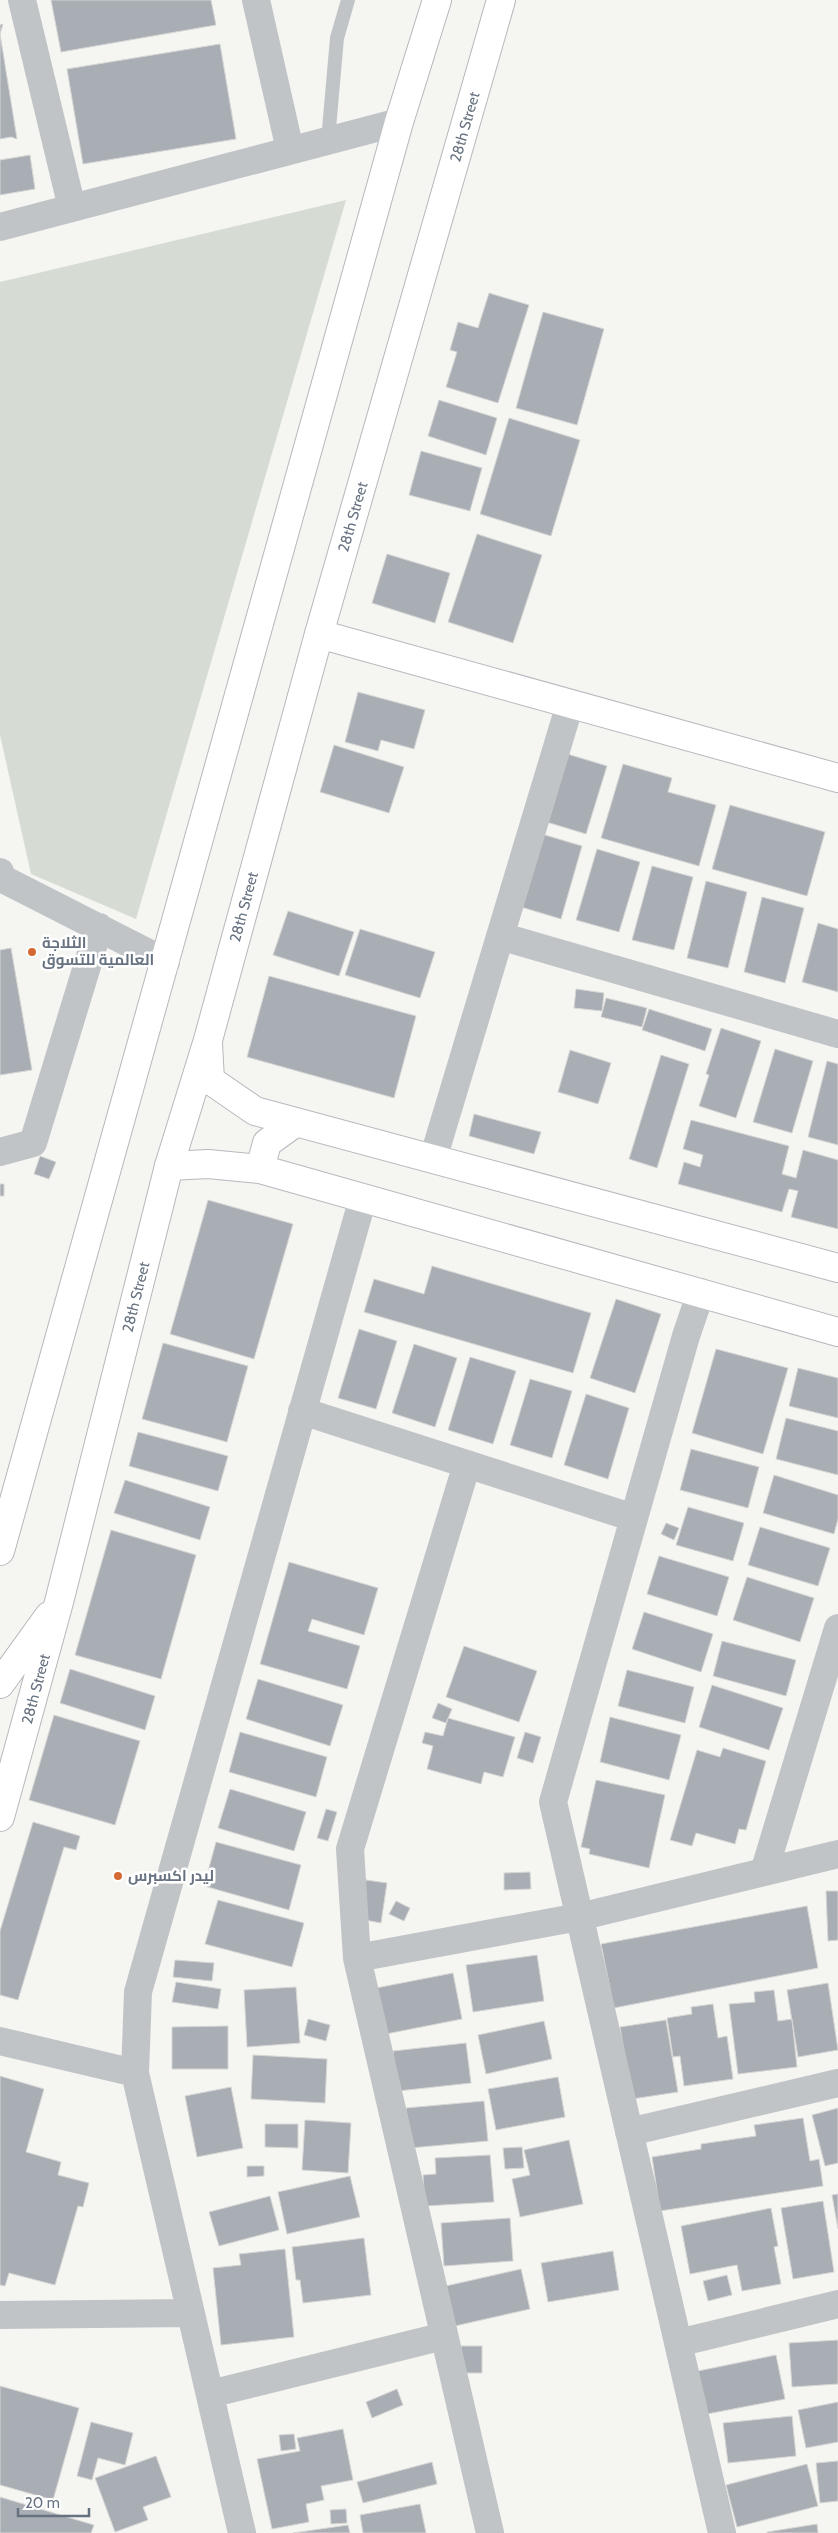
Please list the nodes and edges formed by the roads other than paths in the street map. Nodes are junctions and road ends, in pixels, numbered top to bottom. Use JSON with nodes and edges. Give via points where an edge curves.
{"nodes":[{"id":1,"x":22,"y":0,"type":"edge"},
{"id":2,"x":256,"y":0,"type":"edge"},
{"id":3,"x":348,"y":0,"type":"edge"},
{"id":4,"x":437,"y":0,"type":"edge"},
{"id":5,"x":501,"y":0,"type":"edge"},
{"id":6,"x":399,"y":122,"type":"junction"},
{"id":7,"x":328,"y":140,"type":"junction"},
{"id":8,"x":290,"y":150,"type":"junction"},
{"id":9,"x":72,"y":208,"type":"junction"},
{"id":10,"x":0,"y":226,"type":"edge"},
{"id":11,"x":319,"y":634,"type":"junction"},
{"id":12,"x":570,"y":704,"type":"junction"},
{"id":13,"x":838,"y":778,"type":"edge"},
{"id":14,"x":0,"y":872,"type":"edge"},
{"id":15,"x":99,"y":927,"type":"junction"},
{"id":16,"x":500,"y":936,"type":"junction"},
{"id":17,"x":166,"y":962,"type":"junction"},
{"id":18,"x":838,"y":1034,"type":"edge"},
{"id":19,"x":208,"y":1040,"type":"junction"},
{"id":20,"x":296,"y":1122,"type":"junction"},
{"id":21,"x":0,"y":1152,"type":"edge"},
{"id":22,"x":433,"y":1159,"type":"junction"},
{"id":23,"x":169,"y":1166,"type":"junction"},
{"id":24,"x":260,"y":1169,"type":"junction"},
{"id":25,"x":363,"y":1198,"type":"junction"},
{"id":26,"x":838,"y":1268,"type":"edge"},
{"id":27,"x":701,"y":1292,"type":"junction"},
{"id":28,"x":838,"y":1332,"type":"edge"},
{"id":29,"x":302,"y":1411,"type":"junction"},
{"id":30,"x":32,"y":1438,"type":"junction"},
{"id":31,"x":467,"y":1464,"type":"junction"},
{"id":32,"x":0,"y":1487,"type":"edge"},
{"id":33,"x":634,"y":1518,"type":"junction"},
{"id":34,"x":0,"y":1552,"type":"edge"},
{"id":35,"x":59,"y":1602,"type":"junction"},
{"id":36,"x":838,"y":1628,"type":"edge"},
{"id":37,"x":0,"y":1684,"type":"edge"},
{"id":38,"x":0,"y":1817,"type":"edge"},
{"id":39,"x":838,"y":1854,"type":"edge"},
{"id":40,"x":764,"y":1872,"type":"junction"},
{"id":41,"x":579,"y":1917,"type":"junction"},
{"id":42,"x":357,"y":1958,"type":"junction"},
{"id":43,"x":0,"y":2041,"type":"edge"},
{"id":44,"x":135,"y":2073,"type":"junction"},
{"id":45,"x":838,"y":2083,"type":"edge"},
{"id":46,"x":629,"y":2132,"type":"junction"},
{"id":47,"x":838,"y":2304,"type":"edge"},
{"id":48,"x":191,"y":2313,"type":"junction"},
{"id":49,"x":0,"y":2315,"type":"edge"},
{"id":50,"x":444,"y":2336,"type":"junction"},
{"id":51,"x":678,"y":2343,"type":"junction"},
{"id":52,"x":210,"y":2394,"type":"junction"},
{"id":53,"x":242,"y":2533,"type":"edge"},
{"id":54,"x":490,"y":2533,"type":"edge"},
{"id":55,"x":722,"y":2533,"type":"edge"}],
"edges":[{"from":1,"to":9,"type":"street"},
{"from":2,"to":8,"type":"street"},
{"from":3,"to":7,"type":"lane","via":[[337,38]]},
{"from":4,"to":6,"type":"main road"},
{"from":5,"to":11,"type":"main road","name":"28th Street"},
{"from":6,"to":7,"type":"street"},
{"from":6,"to":17,"type":"main road"},
{"from":7,"to":8,"type":"street"},
{"from":8,"to":9,"type":"street"},
{"from":9,"to":10,"type":"street"},
{"from":11,"to":12,"type":"main road"},
{"from":11,"to":19,"type":"main road","name":"28th Street"},
{"from":12,"to":13,"type":"main road"},
{"from":12,"to":16,"type":"street"},
{"from":14,"to":15,"type":"street","via":[[1,878]]},
{"from":15,"to":17,"type":"street"},
{"from":15,"to":21,"type":"street","via":[[33,1143]]},
{"from":16,"to":18,"type":"street"},
{"from":16,"to":22,"type":"street"},
{"from":17,"to":30,"type":"main road"},
{"from":19,"to":20,"type":"main road","via":[[210,1080],[255,1111]]},
{"from":19,"to":23,"type":"main road","name":"28th Street"},
{"from":20,"to":22,"type":"main road"},
{"from":20,"to":24,"type":"main road","via":[[267,1144]]},
{"from":22,"to":26,"type":"main road"},
{"from":23,"to":24,"type":"main road","via":[[208,1164]]},
{"from":23,"to":35,"type":"main road","name":"28th Street"},
{"from":24,"to":25,"type":"main road"},
{"from":25,"to":27,"type":"main road"},
{"from":25,"to":29,"type":"street"},
{"from":27,"to":28,"type":"main road"},
{"from":27,"to":33,"type":"street"},
{"from":29,"to":31,"type":"street"},
{"from":29,"to":44,"type":"street","via":[[138,1992]]},
{"from":30,"to":32,"type":"main road"},
{"from":30,"to":34,"type":"main road"},
{"from":31,"to":33,"type":"street"},
{"from":31,"to":42,"type":"street","via":[[350,1849]]},
{"from":33,"to":41,"type":"street","via":[[552,1802]]},
{"from":35,"to":37,"type":"main road"},
{"from":35,"to":38,"type":"main road","name":"28th Street"},
{"from":36,"to":40,"type":"street"},
{"from":39,"to":40,"type":"street"},
{"from":40,"to":41,"type":"street"},
{"from":41,"to":42,"type":"street"},
{"from":41,"to":46,"type":"street"},
{"from":42,"to":50,"type":"street"},
{"from":43,"to":44,"type":"street"},
{"from":44,"to":48,"type":"street"},
{"from":45,"to":46,"type":"street"},
{"from":46,"to":51,"type":"street"},
{"from":47,"to":51,"type":"street"},
{"from":48,"to":49,"type":"street"},
{"from":48,"to":52,"type":"street"},
{"from":50,"to":52,"type":"street"},
{"from":50,"to":54,"type":"street"},
{"from":51,"to":55,"type":"street"},
{"from":52,"to":53,"type":"street"}]}
